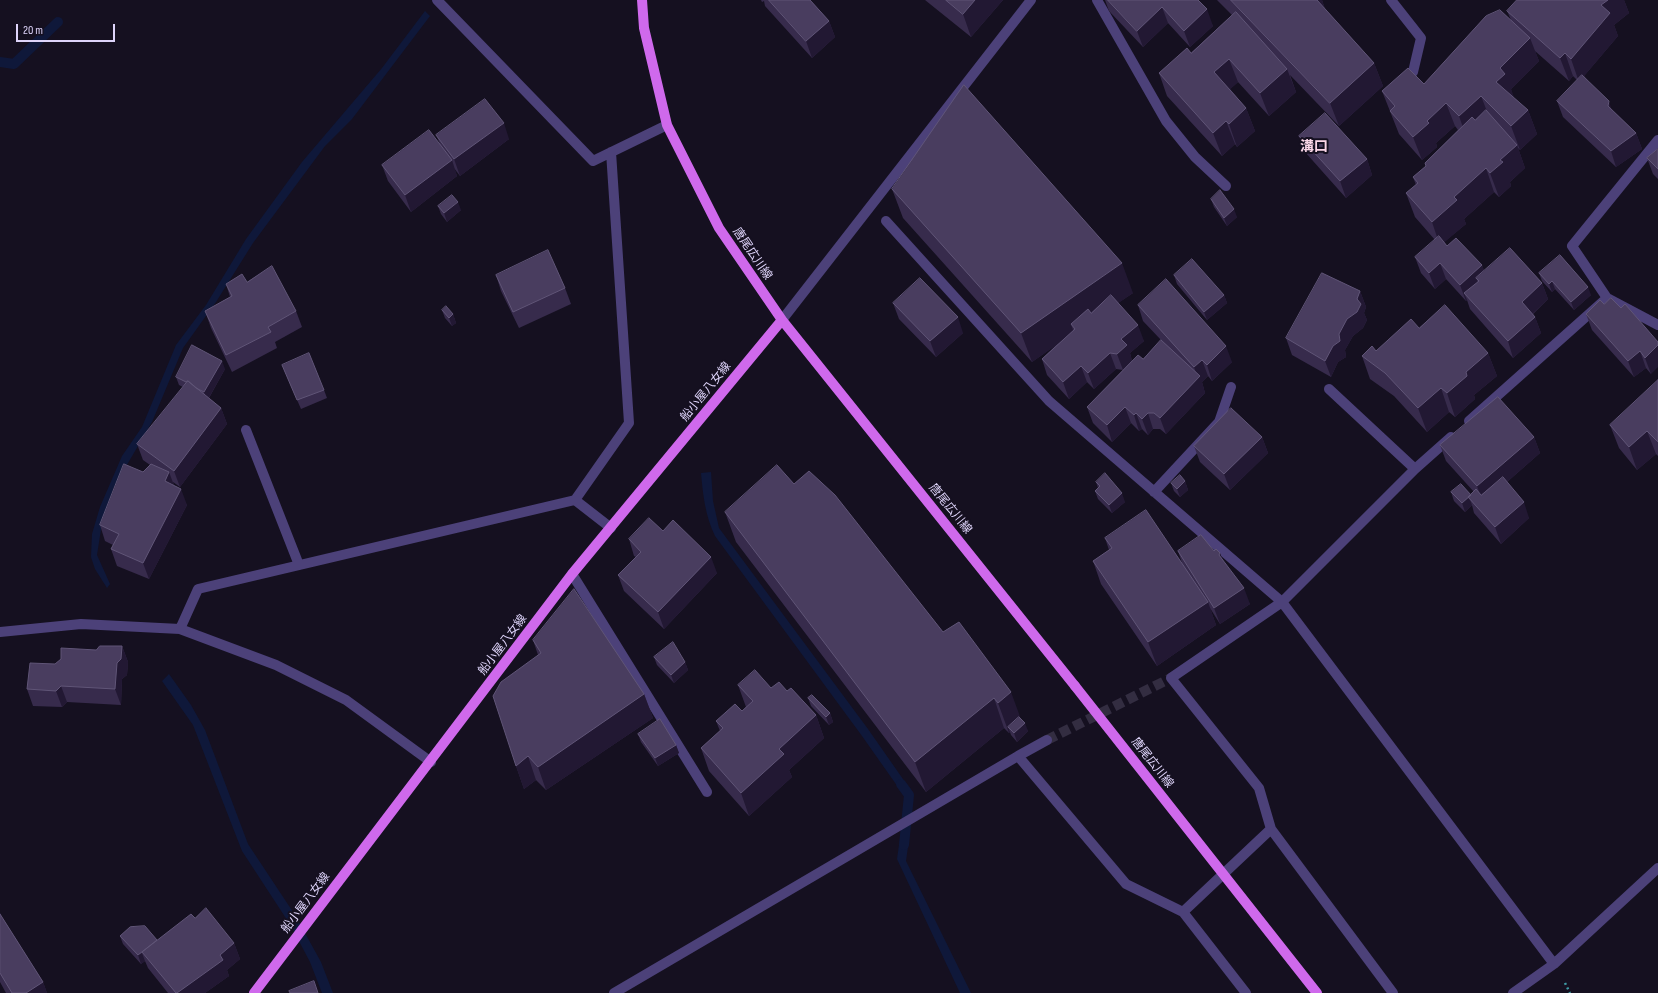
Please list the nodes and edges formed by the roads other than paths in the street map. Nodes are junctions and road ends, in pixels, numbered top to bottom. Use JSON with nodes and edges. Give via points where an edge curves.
{"nodes":[{"id":1,"x":437,"y":0,"type":"edge"},
{"id":2,"x":642,"y":0,"type":"edge"},
{"id":3,"x":1030,"y":0,"type":"edge"},
{"id":4,"x":1097,"y":0,"type":"edge"},
{"id":5,"x":1391,"y":0,"type":"edge"},
{"id":6,"x":1413,"y":72,"type":"edge"},
{"id":7,"x":667,"y":125,"type":"junction"},
{"id":8,"x":1658,"y":140,"type":"edge"},
{"id":9,"x":611,"y":152,"type":"junction"},
{"id":10,"x":1226,"y":186,"type":"dead end"},
{"id":11,"x":886,"y":221,"type":"dead end"},
{"id":12,"x":1608,"y":298,"type":"junction"},
{"id":13,"x":782,"y":320,"type":"junction"},
{"id":14,"x":1658,"y":325,"type":"edge"},
{"id":15,"x":1231,"y":386,"type":"dead end"},
{"id":16,"x":1329,"y":389,"type":"dead end"},
{"id":17,"x":246,"y":430,"type":"dead end"},
{"id":18,"x":1415,"y":469,"type":"junction"},
{"id":19,"x":1154,"y":492,"type":"junction"},
{"id":20,"x":575,"y":500,"type":"junction"},
{"id":21,"x":611,"y":528,"type":"junction"},
{"id":22,"x":299,"y":565,"type":"junction"},
{"id":23,"x":572,"y":574,"type":"junction"},
{"id":24,"x":1282,"y":602,"type":"junction"},
{"id":25,"x":180,"y":629,"type":"junction"},
{"id":26,"x":0,"y":632,"type":"edge"},
{"id":27,"x":1047,"y":740,"type":"tunnel mouth"},
{"id":28,"x":1018,"y":756,"type":"junction"},
{"id":29,"x":431,"y":762,"type":"junction"},
{"id":30,"x":707,"y":792,"type":"dead end"},
{"id":31,"x":1271,"y":829,"type":"junction"},
{"id":32,"x":1658,"y":868,"type":"edge"},
{"id":33,"x":1183,"y":912,"type":"junction"},
{"id":34,"x":1554,"y":964,"type":"junction"},
{"id":35,"x":254,"y":993,"type":"edge"},
{"id":36,"x":614,"y":993,"type":"edge"},
{"id":37,"x":1246,"y":993,"type":"edge"},
{"id":38,"x":1317,"y":993,"type":"edge"},
{"id":39,"x":1393,"y":993,"type":"edge"},
{"id":40,"x":1513,"y":993,"type":"edge"}],
"edges":[{"from":1,"to":9,"type":"street","via":[[593,161]]},
{"from":2,"to":7,"type":"main road","name":"唐尾広川線","via":[[644,28]]},
{"from":3,"to":13,"type":"street"},
{"from":4,"to":10,"type":"street","via":[[1166,121],[1195,157]]},
{"from":5,"to":6,"type":"street","via":[[1421,38]]},
{"from":7,"to":9,"type":"street"},
{"from":7,"to":13,"type":"main road","name":"唐尾広川線","via":[[719,228]]},
{"from":8,"to":12,"type":"street","via":[[1572,246]]},
{"from":9,"to":20,"type":"street","via":[[629,423]]},
{"from":11,"to":19,"type":"street","via":[[1049,401]]},
{"from":12,"to":14,"type":"street"},
{"from":12,"to":18,"type":"street"},
{"from":13,"to":21,"type":"main road","name":"船小屋八女線"},
{"from":13,"to":38,"type":"main road","name":"唐尾広川線","bridge":true},
{"from":15,"to":19,"type":"street","via":[[1219,422]]},
{"from":16,"to":18,"type":"street"},
{"from":17,"to":22,"type":"street"},
{"from":18,"to":24,"type":"street"},
{"from":19,"to":24,"type":"street"},
{"from":20,"to":21,"type":"street"},
{"from":20,"to":22,"type":"street"},
{"from":21,"to":23,"type":"main road","name":"船小屋八女線"},
{"from":22,"to":25,"type":"street","via":[[198,589]]},
{"from":23,"to":29,"type":"main road","name":"船小屋八女線"},
{"from":23,"to":30,"type":"street"},
{"from":24,"to":31,"type":"street","via":[[1171,678],[1259,788]]},
{"from":24,"to":34,"type":"street"},
{"from":25,"to":26,"type":"street","via":[[81,624]]},
{"from":25,"to":29,"type":"street","via":[[276,665],[346,700]]},
{"from":27,"to":28,"type":"street"},
{"from":28,"to":33,"type":"street","via":[[1126,884]]},
{"from":28,"to":36,"type":"street"},
{"from":29,"to":35,"type":"main road","name":"船小屋八女線"},
{"from":31,"to":33,"type":"street"},
{"from":31,"to":39,"type":"street"},
{"from":32,"to":34,"type":"street"},
{"from":33,"to":37,"type":"street"},
{"from":34,"to":40,"type":"street"}]}
